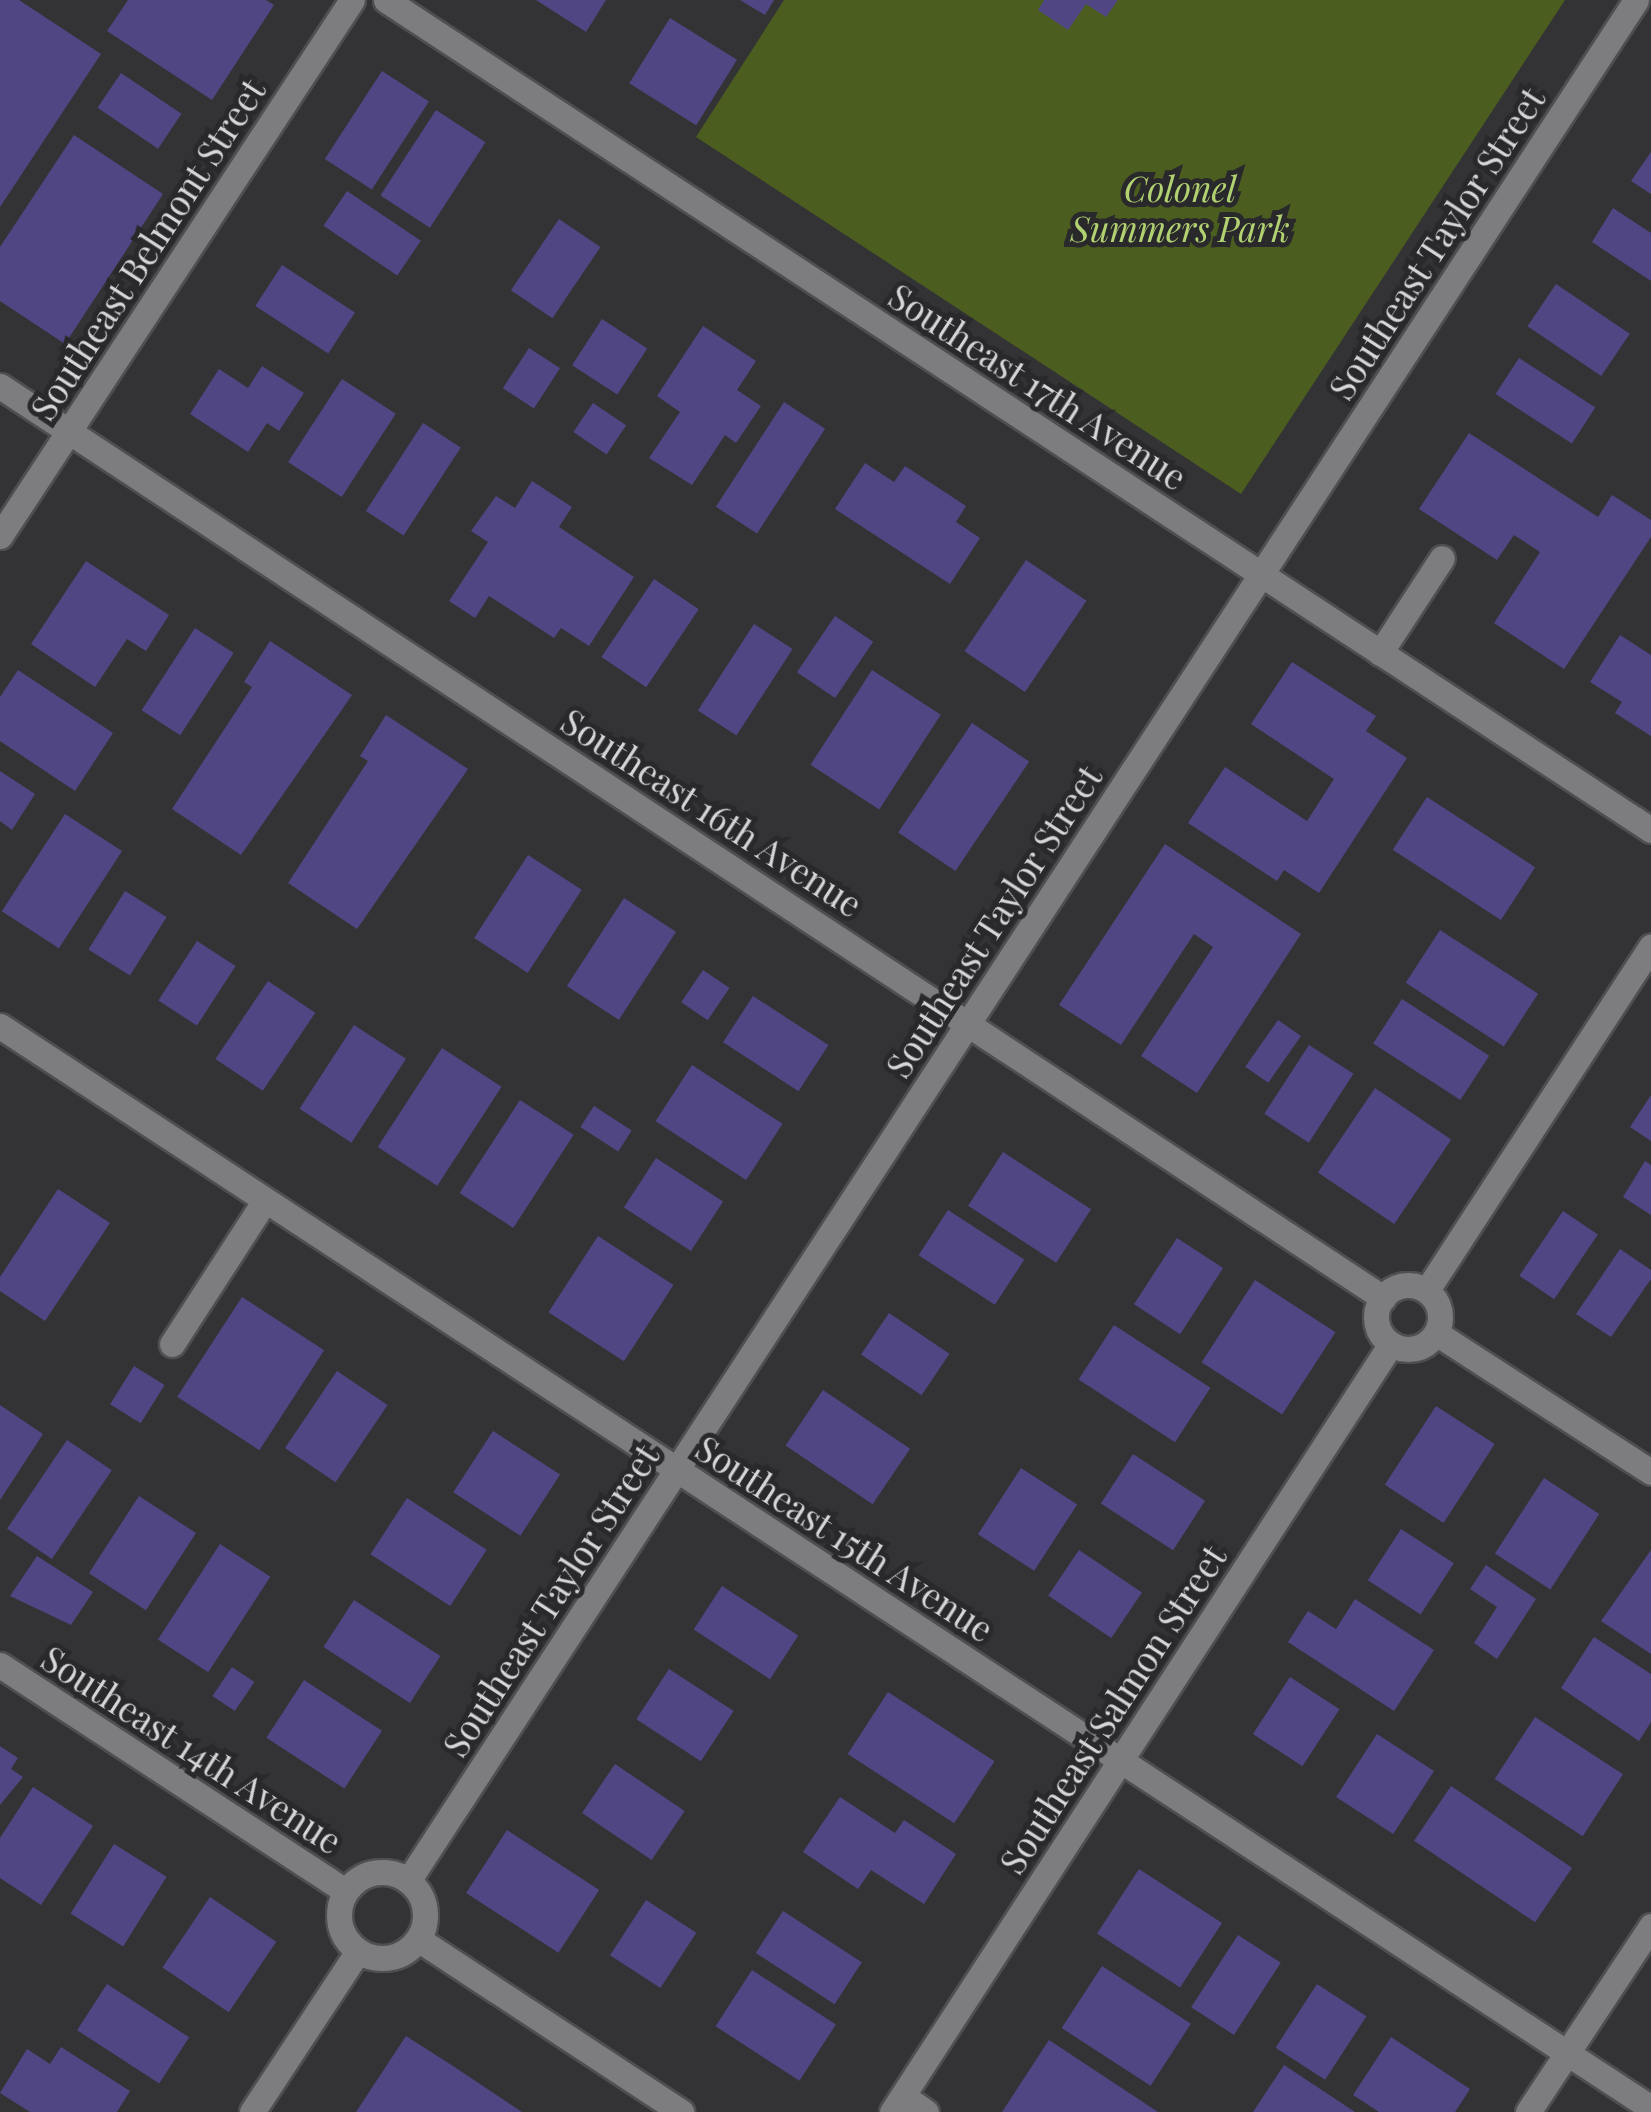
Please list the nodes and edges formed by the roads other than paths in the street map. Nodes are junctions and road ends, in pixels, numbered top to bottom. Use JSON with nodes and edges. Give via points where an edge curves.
{"nodes":[{"id":1,"x":352,"y":0,"type":"edge"},
{"id":2,"x":386,"y":0,"type":"edge"},
{"id":3,"x":1636,"y":0,"type":"edge"},
{"id":4,"x":0,"y":386,"type":"edge"},
{"id":5,"x":68,"y":432,"type":"junction"},
{"id":6,"x":0,"y":536,"type":"edge"},
{"id":7,"x":1442,"y":558,"type":"dead end"},
{"id":8,"x":1262,"y":574,"type":"junction"},
{"id":9,"x":1380,"y":653,"type":"junction"},
{"id":10,"x":1651,"y":830,"type":"edge"},
{"id":11,"x":1651,"y":947,"type":"edge"},
{"id":12,"x":968,"y":1022,"type":"junction"},
{"id":13,"x":0,"y":1026,"type":"edge"},
{"id":14,"x":265,"y":1200,"type":"junction"},
{"id":15,"x":1426,"y":1290,"type":"junction"},
{"id":16,"x":1383,"y":1298,"type":"junction"},
{"id":17,"x":1436,"y":1333,"type":"junction"},
{"id":18,"x":172,"y":1344,"type":"dead end"},
{"id":19,"x":1391,"y":1344,"type":"junction"},
{"id":20,"x":676,"y":1470,"type":"junction"},
{"id":21,"x":1651,"y":1472,"type":"edge"},
{"id":22,"x":0,"y":1664,"type":"edge"},
{"id":23,"x":1120,"y":1760,"type":"junction"},
{"id":24,"x":408,"y":1881,"type":"junction"},
{"id":25,"x":346,"y":1891,"type":"junction"},
{"id":26,"x":1651,"y":1926,"type":"edge"},
{"id":27,"x":418,"y":1939,"type":"junction"},
{"id":28,"x":358,"y":1952,"type":"junction"},
{"id":29,"x":1567,"y":2054,"type":"junction"},
{"id":30,"x":897,"y":2104,"type":"edge"},
{"id":31,"x":1651,"y":2108,"type":"edge"},
{"id":32,"x":252,"y":2112,"type":"edge"},
{"id":33,"x":681,"y":2112,"type":"edge"},
{"id":34,"x":926,"y":2112,"type":"edge"},
{"id":35,"x":1528,"y":2112,"type":"edge"}],
"edges":[{"from":1,"to":5,"type":"street","name":"Southeast Belmont Street"},
{"from":2,"to":8,"type":"street","name":"Southeast 17th Avenue"},
{"from":3,"to":8,"type":"street","name":"Southeast Taylor Street"},
{"from":4,"to":5,"type":"street","name":"Southeast 16th Avenue"},
{"from":5,"to":6,"type":"street","name":"Southeast Belmont Street"},
{"from":5,"to":12,"type":"street","name":"Southeast 16th Avenue"},
{"from":7,"to":9,"type":"street"},
{"from":8,"to":9,"type":"street","name":"Southeast 17th Avenue"},
{"from":8,"to":12,"type":"street","name":"Southeast Taylor Street"},
{"from":9,"to":10,"type":"street","name":"Southeast 17th Avenue"},
{"from":11,"to":15,"type":"street"},
{"from":12,"to":16,"type":"street","name":"Southeast 16th Avenue"},
{"from":12,"to":20,"type":"street","name":"Southeast Taylor Street"},
{"from":13,"to":14,"type":"street","name":"Southeast 15th Avenue"},
{"from":14,"to":18,"type":"street"},
{"from":14,"to":20,"type":"street","name":"Southeast 15th Avenue"},
{"from":15,"to":16,"type":"street","via":[[1408,1285]]},
{"from":15,"to":17,"type":"street","via":[[1440,1314]]},
{"from":16,"to":19,"type":"street","via":[[1378,1328]]},
{"from":17,"to":19,"type":"street","via":[[1411,1349]]},
{"from":17,"to":21,"type":"street"},
{"from":19,"to":23,"type":"street","name":"Southeast Salmon Street"},
{"from":20,"to":23,"type":"street","name":"Southeast 15th Avenue"},
{"from":20,"to":24,"type":"street","name":"Southeast Taylor Street"},
{"from":22,"to":25,"type":"street","name":"Southeast 14th Avenue"},
{"from":23,"to":29,"type":"street","name":"Southeast 15th Avenue"},
{"from":23,"to":30,"type":"street","name":"Southeast Salmon Street"},
{"from":24,"to":25,"type":"street","via":[[380,1872]]},
{"from":24,"to":27,"type":"street","via":[[424,1904]]},
{"from":25,"to":28,"type":"street","via":[[338,1920]]},
{"from":26,"to":29,"type":"street"},
{"from":27,"to":28,"type":"street","via":[[390,1958]]},
{"from":27,"to":33,"type":"street"},
{"from":28,"to":32,"type":"street"},
{"from":29,"to":31,"type":"street","name":"Southeast 15th Avenue"},
{"from":29,"to":35,"type":"street"},
{"from":30,"to":34,"type":"street"}]}
